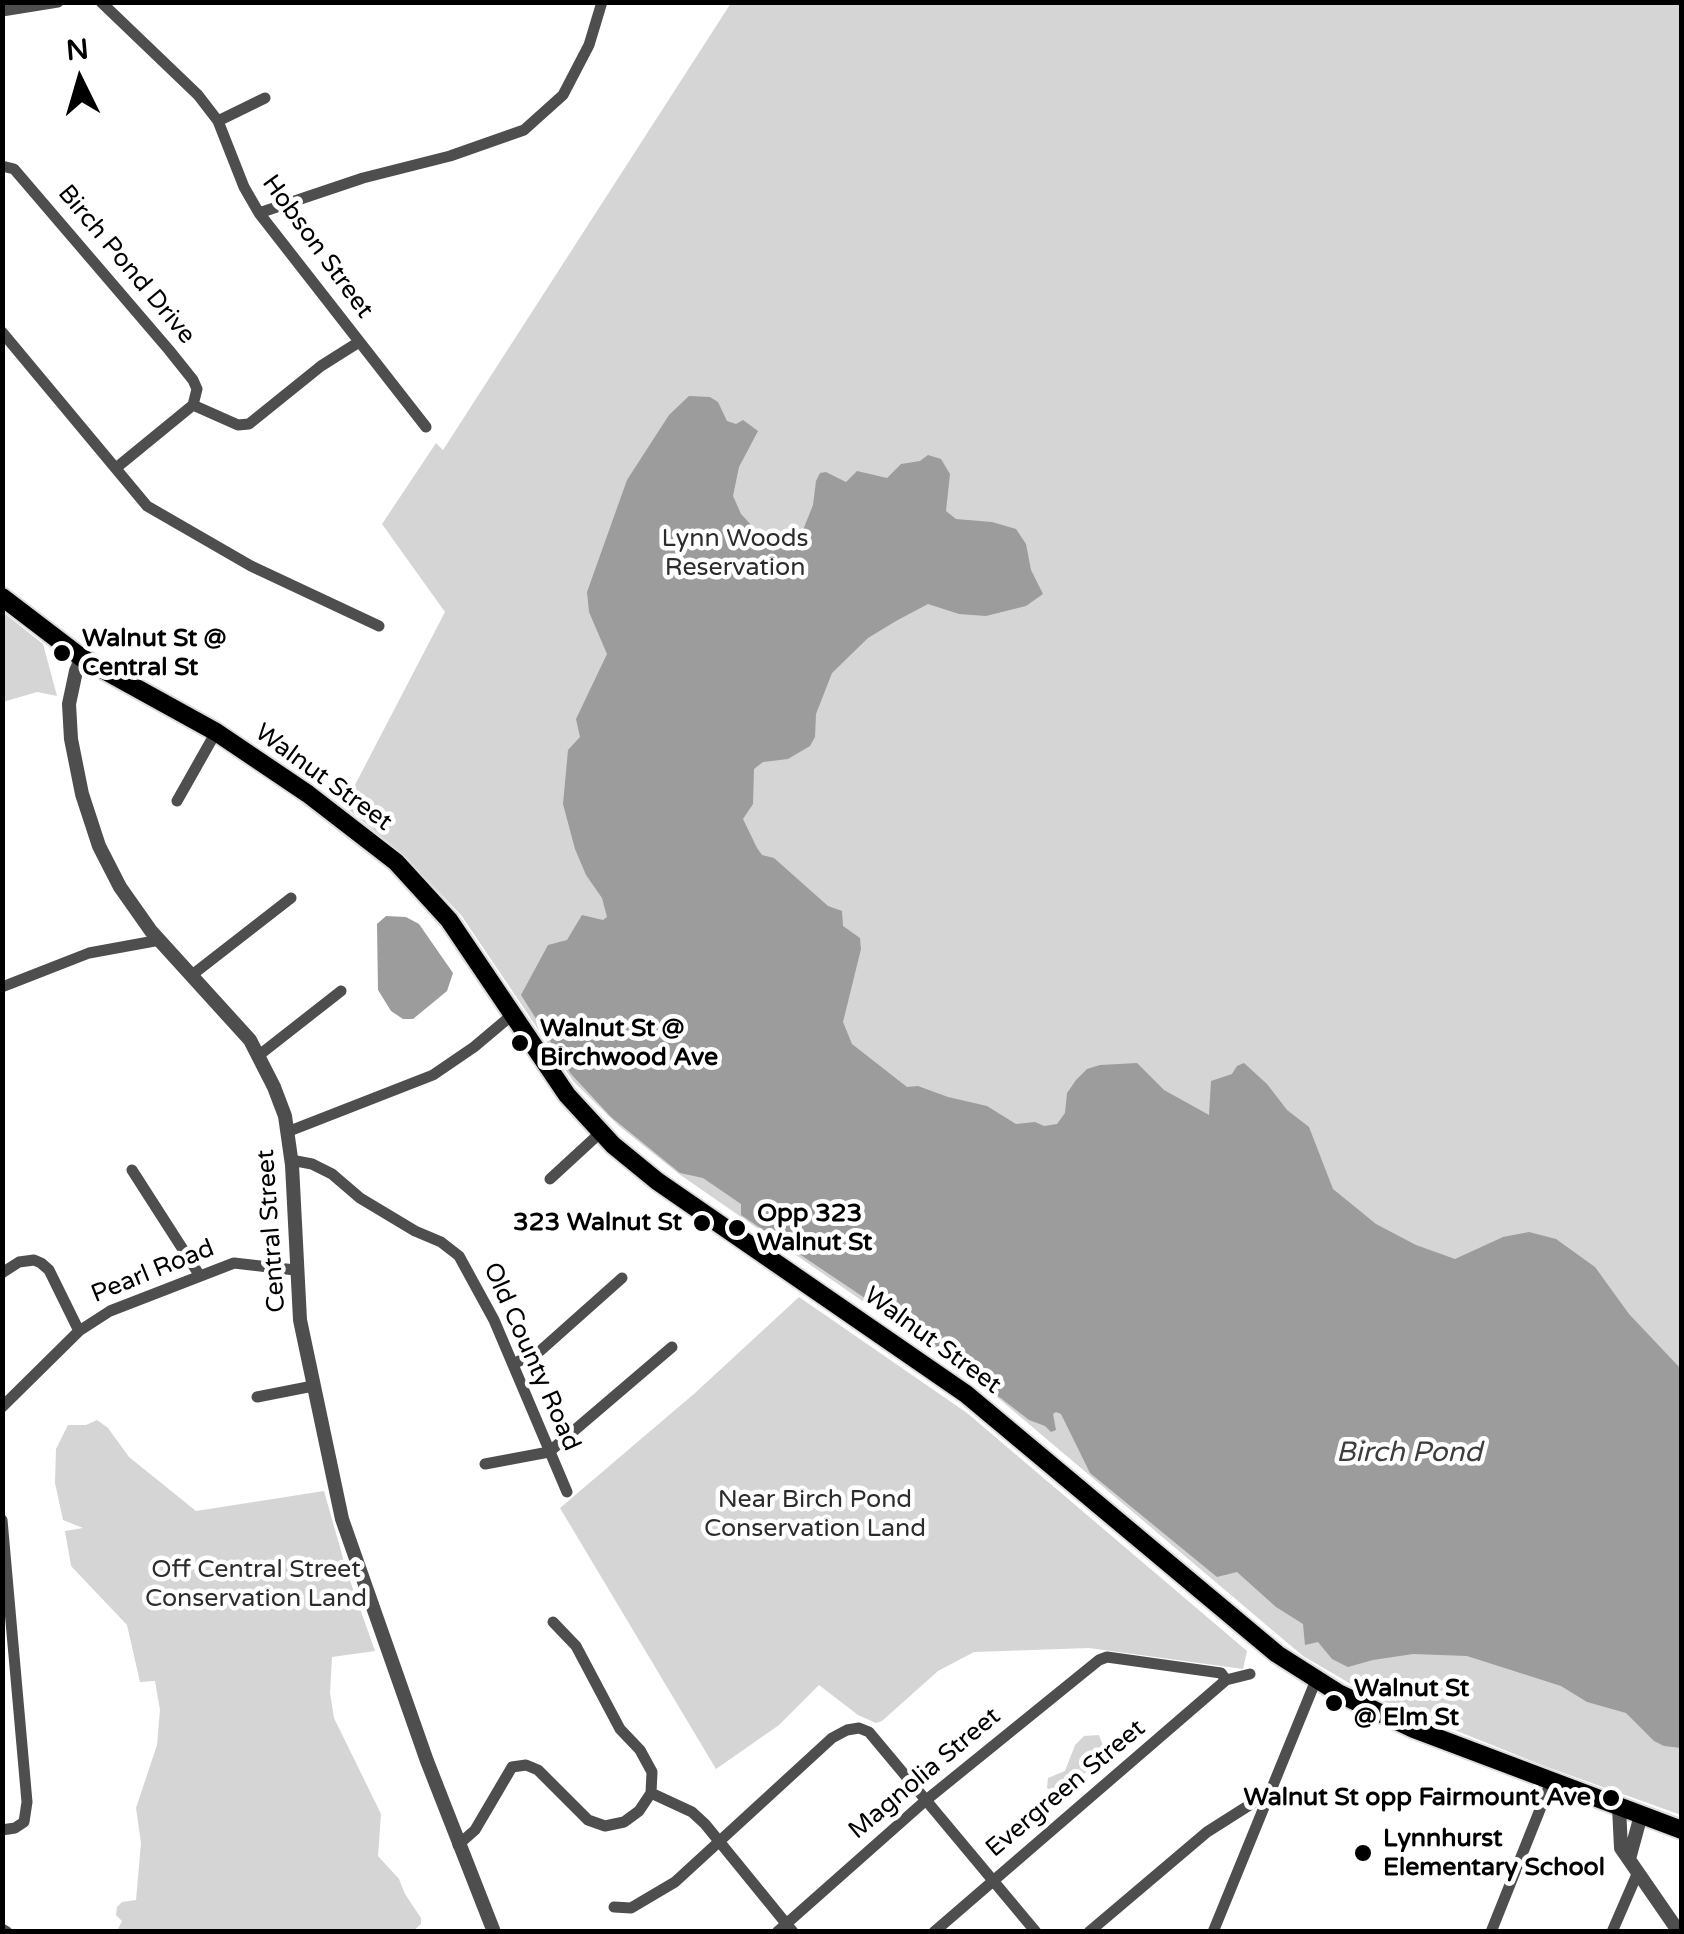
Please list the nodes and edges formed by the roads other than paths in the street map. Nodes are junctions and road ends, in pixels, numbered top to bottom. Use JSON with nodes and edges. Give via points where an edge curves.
{"nodes":[{"id":1,"x":58,"y":2,"type":"edge"},
{"id":2,"x":101,"y":2,"type":"edge"},
{"id":3,"x":602,"y":2,"type":"edge"},
{"id":4,"x":2,"y":11,"type":"edge"},
{"id":5,"x":266,"y":98,"type":"dead end"},
{"id":6,"x":218,"y":121,"type":"junction"},
{"id":7,"x":2,"y":166,"type":"edge"},
{"id":8,"x":259,"y":214,"type":"junction"},
{"id":9,"x":2,"y":332,"type":"edge"},
{"id":10,"x":359,"y":342,"type":"junction"},
{"id":11,"x":193,"y":405,"type":"junction"},
{"id":12,"x":426,"y":427,"type":"dead end"},
{"id":13,"x":116,"y":468,"type":"junction"},
{"id":14,"x":2,"y":597,"type":"edge"},
{"id":15,"x":379,"y":626,"type":"dead end"},
{"id":16,"x":82,"y":658,"type":"junction"},
{"id":17,"x":216,"y":732,"type":"junction"},
{"id":18,"x":177,"y":801,"type":"dead end"},
{"id":19,"x":291,"y":898,"type":"dead end"},
{"id":20,"x":160,"y":940,"type":"junction"},
{"id":21,"x":192,"y":975,"type":"junction"},
{"id":22,"x":2,"y":987,"type":"edge"},
{"id":23,"x":341,"y":990,"type":"dead end"},
{"id":24,"x":512,"y":1015,"type":"junction"},
{"id":25,"x":258,"y":1056,"type":"junction"},
{"id":26,"x":288,"y":1132,"type":"junction"},
{"id":27,"x":600,"y":1133,"type":"junction"},
{"id":28,"x":291,"y":1160,"type":"junction"},
{"id":29,"x":132,"y":1170,"type":"dead end"},
{"id":30,"x":550,"y":1179,"type":"dead end"},
{"id":31,"x":295,"y":1270,"type":"junction"},
{"id":32,"x":2,"y":1273,"type":"edge"},
{"id":33,"x":200,"y":1276,"type":"junction"},
{"id":34,"x":622,"y":1278,"type":"dead end"},
{"id":35,"x":79,"y":1331,"type":"junction"},
{"id":36,"x":672,"y":1347,"type":"dead end"},
{"id":37,"x":513,"y":1364,"type":"junction"},
{"id":38,"x":313,"y":1386,"type":"junction"},
{"id":39,"x":257,"y":1397,"type":"dead end"},
{"id":40,"x":2,"y":1407,"type":"edge"},
{"id":41,"x":550,"y":1452,"type":"junction"},
{"id":42,"x":485,"y":1464,"type":"dead end"},
{"id":43,"x":567,"y":1492,"type":"dead end"},
{"id":44,"x":2,"y":1520,"type":"edge"},
{"id":45,"x":553,"y":1622,"type":"dead end"},
{"id":46,"x":1250,"y":1674,"type":"dead end"},
{"id":47,"x":1226,"y":1680,"type":"junction"},
{"id":48,"x":1316,"y":1680,"type":"junction"},
{"id":49,"x":1552,"y":1782,"type":"junction"},
{"id":50,"x":1270,"y":1792,"type":"junction"},
{"id":51,"x":651,"y":1794,"type":"junction"},
{"id":52,"x":925,"y":1801,"type":"junction"},
{"id":53,"x":1619,"y":1808,"type":"junction"},
{"id":54,"x":1641,"y":1815,"type":"junction"},
{"id":55,"x":2,"y":1830,"type":"edge"},
{"id":56,"x":1682,"y":1830,"type":"edge"},
{"id":57,"x":458,"y":1844,"type":"junction"},
{"id":58,"x":718,"y":1844,"type":"junction"},
{"id":59,"x":1633,"y":1865,"type":"junction"},
{"id":60,"x":992,"y":1882,"type":"junction"},
{"id":61,"x":614,"y":1907,"type":"dead end"},
{"id":62,"x":786,"y":1929,"type":"edge"},
{"id":63,"x":494,"y":1932,"type":"edge"},
{"id":64,"x":934,"y":1932,"type":"edge"},
{"id":65,"x":1036,"y":1932,"type":"edge"},
{"id":66,"x":1089,"y":1932,"type":"edge"},
{"id":67,"x":1213,"y":1932,"type":"edge"},
{"id":68,"x":1491,"y":1932,"type":"edge"},
{"id":69,"x":1612,"y":1932,"type":"edge"},
{"id":70,"x":1679,"y":1932,"type":"edge"}],
"edges":[{"from":1,"to":4,"type":"street"},
{"from":2,"to":6,"type":"street","name":"Hobson Street"},
{"from":3,"to":8,"type":"street","via":[[562,95],[524,130]]},
{"from":5,"to":6,"type":"street"},
{"from":6,"to":8,"type":"street","name":"Hobson Street"},
{"from":7,"to":11,"type":"street","name":"Birch Pond Drive","via":[[14,168],[194,380]]},
{"from":8,"to":10,"type":"street","name":"Hobson Street"},
{"from":9,"to":13,"type":"street"},
{"from":10,"to":11,"type":"street","via":[[249,424]]},
{"from":10,"to":12,"type":"street","name":"Hobson Street"},
{"from":11,"to":13,"type":"street"},
{"from":13,"to":15,"type":"street","via":[[162,517]]},
{"from":14,"to":16,"type":"main road","name":"Walnut Street"},
{"from":16,"to":17,"type":"main road","name":"Walnut Street"},
{"from":16,"to":20,"type":"street","name":"Central Street","via":[[69,704],[82,794],[120,887]]},
{"from":17,"to":18,"type":"street"},
{"from":17,"to":24,"type":"main road","name":"Walnut Street","via":[[396,862],[449,920]]},
{"from":19,"to":21,"type":"street"},
{"from":20,"to":21,"type":"street","name":"Central Street"},
{"from":20,"to":22,"type":"street","via":[[89,954]]},
{"from":21,"to":25,"type":"street","name":"Central Street"},
{"from":23,"to":25,"type":"street"},
{"from":24,"to":26,"type":"street","via":[[433,1074]]},
{"from":24,"to":27,"type":"main road","name":"Walnut Street"},
{"from":25,"to":26,"type":"street","name":"Central Street"},
{"from":26,"to":28,"type":"street","name":"Central Street"},
{"from":27,"to":30,"type":"street"},
{"from":27,"to":48,"type":"main road","name":"Walnut Street","via":[[657,1180],[966,1394],[1242,1627]]},
{"from":28,"to":31,"type":"street","name":"Central Street"},
{"from":28,"to":37,"type":"street","name":"Old County Road","via":[[332,1174],[459,1256]]},
{"from":29,"to":33,"type":"street"},
{"from":31,"to":33,"type":"street","name":"Pearl Road","via":[[239,1262]]},
{"from":31,"to":38,"type":"street","name":"Central Street"},
{"from":32,"to":35,"type":"street","via":[[19,1262],[41,1263]]},
{"from":33,"to":35,"type":"street","name":"Pearl Road","via":[[110,1310]]},
{"from":34,"to":37,"type":"street","via":[[540,1351]]},
{"from":35,"to":40,"type":"street","name":"Pearl Road"},
{"from":36,"to":41,"type":"street"},
{"from":37,"to":41,"type":"street","name":"Old County Road"},
{"from":38,"to":39,"type":"street"},
{"from":38,"to":57,"type":"street","name":"Central Street","via":[[352,1552]]},
{"from":41,"to":42,"type":"street"},
{"from":41,"to":43,"type":"street","name":"Old County Road"},
{"from":44,"to":55,"type":"street","via":[[27,1802],[24,1822]]},
{"from":45,"to":51,"type":"street","via":[[576,1646],[620,1729],[640,1750],[652,1772]]},
{"from":46,"to":47,"type":"street"},
{"from":47,"to":52,"type":"street","name":"Magnolia Street","via":[[1222,1673],[1107,1658]]},
{"from":47,"to":60,"type":"street","name":"Evergreen Street"},
{"from":48,"to":49,"type":"main road","name":"Walnut Street","via":[[1403,1724]]},
{"from":48,"to":50,"type":"street"},
{"from":49,"to":53,"type":"main road","name":"Walnut Street"},
{"from":49,"to":68,"type":"street"},
{"from":50,"to":66,"type":"street","via":[[1207,1832]]},
{"from":50,"to":67,"type":"street"},
{"from":51,"to":57,"type":"street","via":[[640,1811],[605,1826],[588,1820],[538,1770],[512,1766],[474,1830]]},
{"from":51,"to":58,"type":"street","via":[[692,1812]]},
{"from":52,"to":58,"type":"street","via":[[869,1732],[847,1730]]},
{"from":52,"to":60,"type":"street"},
{"from":52,"to":62,"type":"street","name":"Magnolia Street"},
{"from":53,"to":54,"type":"main road","name":"Walnut Street"},
{"from":53,"to":59,"type":"street","via":[[1622,1848]]},
{"from":54,"to":56,"type":"main road","name":"Walnut Street"},
{"from":54,"to":59,"type":"street"},
{"from":57,"to":63,"type":"street","name":"Central Street"},
{"from":58,"to":61,"type":"street","via":[[653,1896],[632,1908]]},
{"from":58,"to":62,"type":"street"},
{"from":59,"to":69,"type":"street"},
{"from":59,"to":70,"type":"street"},
{"from":60,"to":64,"type":"street","name":"Evergreen Street"},
{"from":60,"to":65,"type":"street"}]}
